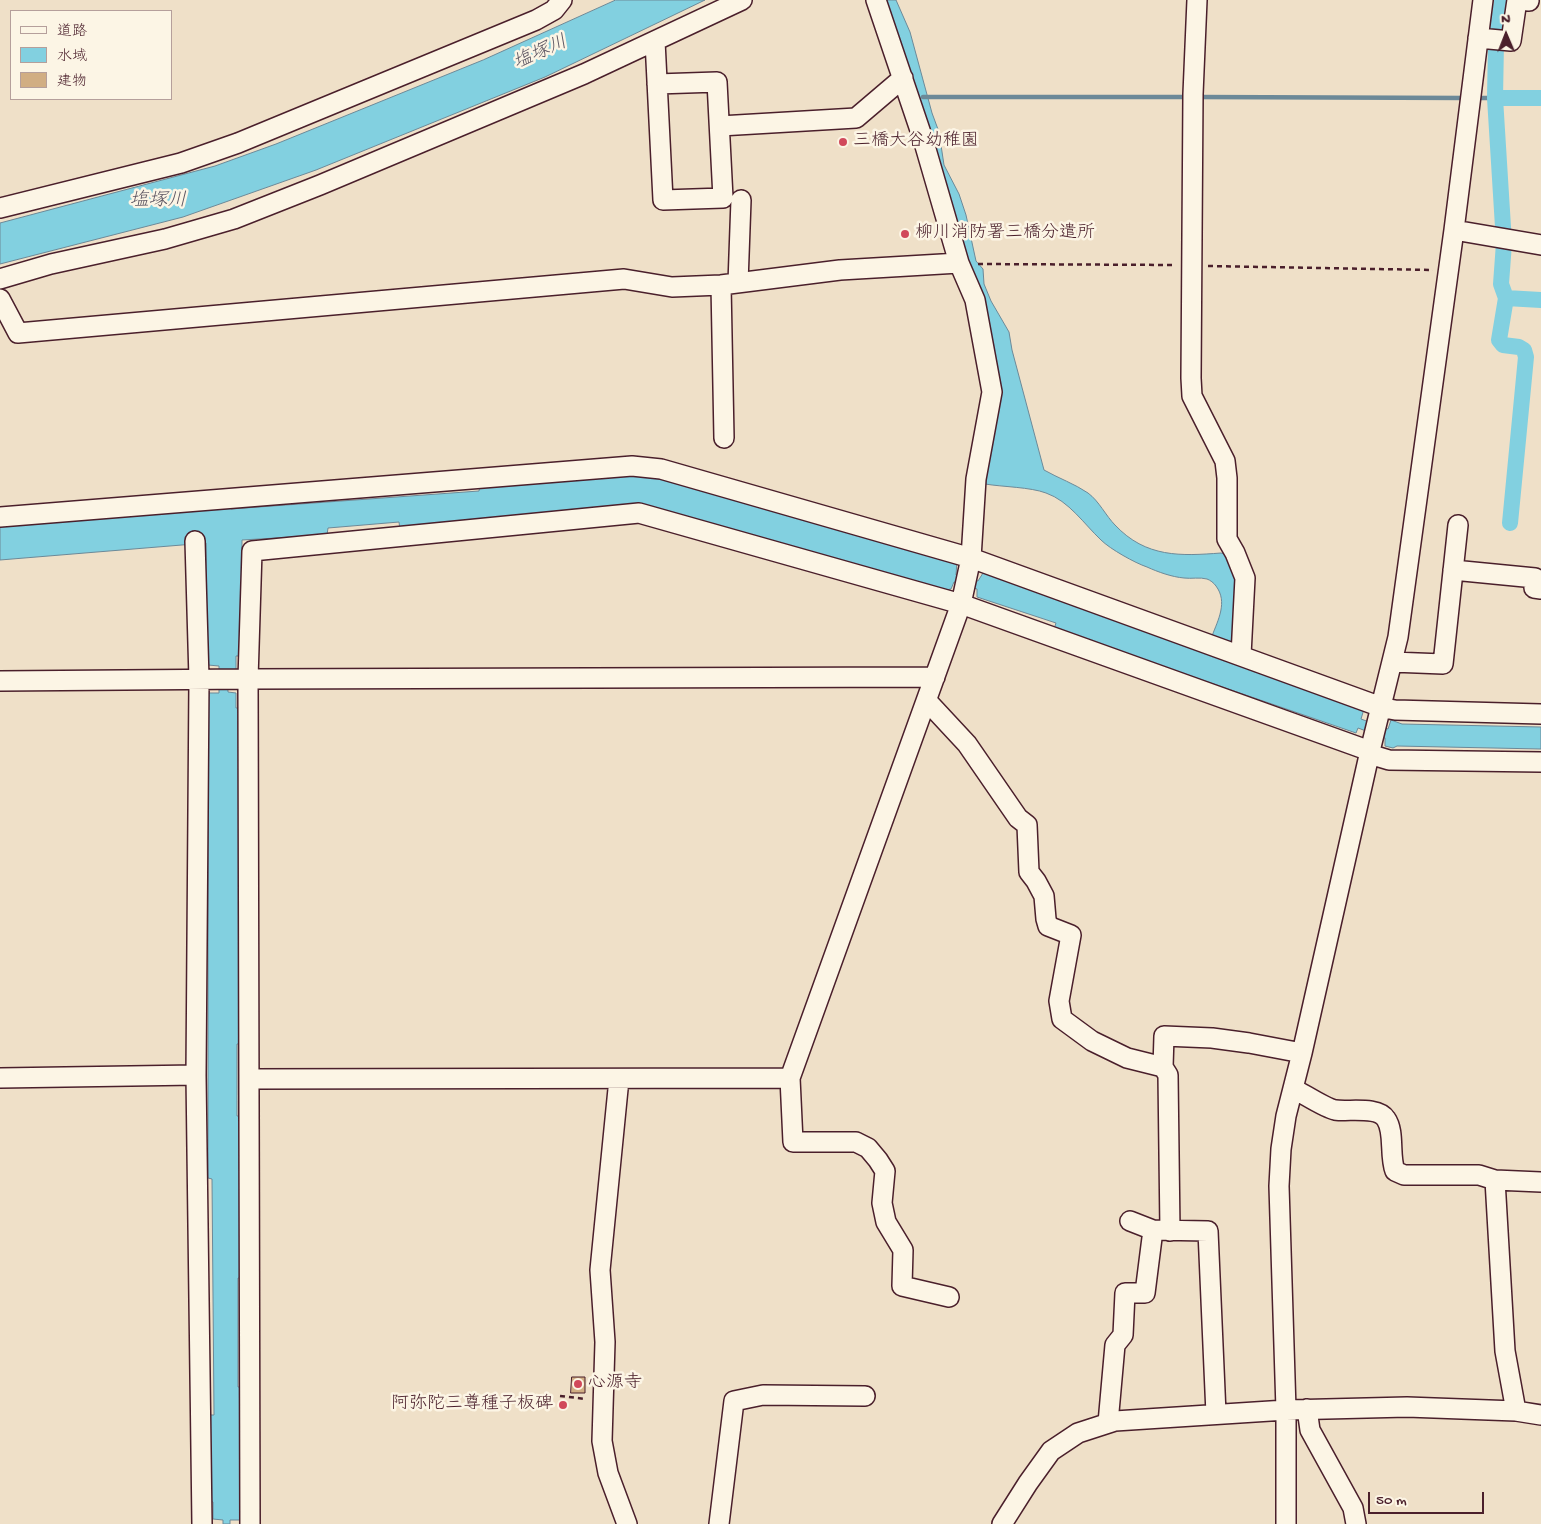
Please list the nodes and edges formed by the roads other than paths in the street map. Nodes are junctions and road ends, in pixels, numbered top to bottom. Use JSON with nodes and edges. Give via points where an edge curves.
{"nodes":[{"id":1,"x":562,"y":0,"type":"edge"},
{"id":2,"x":742,"y":0,"type":"edge"},
{"id":3,"x":876,"y":0,"type":"edge"},
{"id":4,"x":1197,"y":0,"type":"edge"},
{"id":5,"x":1483,"y":0,"type":"edge"},
{"id":6,"x":1529,"y":1,"type":"dead end"},
{"id":7,"x":1489,"y":39,"type":"junction"},
{"id":8,"x":655,"y":41,"type":"junction"},
{"id":9,"x":902,"y":78,"type":"junction"},
{"id":10,"x":657,"y":84,"type":"junction"},
{"id":11,"x":720,"y":126,"type":"junction"},
{"id":12,"x":741,"y":200,"type":"dead end"},
{"id":13,"x":0,"y":208,"type":"edge"},
{"id":14,"x":1454,"y":230,"type":"junction"},
{"id":15,"x":1541,"y":245,"type":"edge"},
{"id":16,"x":959,"y":263,"type":"junction"},
{"id":17,"x":0,"y":279,"type":"edge"},
{"id":18,"x":729,"y":284,"type":"junction"},
{"id":19,"x":0,"y":299,"type":"edge"},
{"id":20,"x":724,"y":438,"type":"dead end"},
{"id":21,"x":0,"y":517,"type":"edge"},
{"id":22,"x":1458,"y":525,"type":"dead end"},
{"id":23,"x":195,"y":541,"type":"dead end"},
{"id":24,"x":971,"y":558,"type":"junction"},
{"id":25,"x":1453,"y":570,"type":"junction"},
{"id":26,"x":1541,"y":589,"type":"edge"},
{"id":27,"x":961,"y":604,"type":"junction"},
{"id":28,"x":1241,"y":655,"type":"junction"},
{"id":29,"x":1392,"y":662,"type":"junction"},
{"id":30,"x":935,"y":677,"type":"junction"},
{"id":31,"x":200,"y":679,"type":"junction"},
{"id":32,"x":248,"y":679,"type":"junction"},
{"id":33,"x":0,"y":681,"type":"edge"},
{"id":34,"x":927,"y":701,"type":"junction"},
{"id":35,"x":1380,"y":709,"type":"junction"},
{"id":36,"x":1541,"y":714,"type":"edge"},
{"id":37,"x":1371,"y":748,"type":"junction"},
{"id":38,"x":1541,"y":762,"type":"edge"},
{"id":39,"x":1302,"y":1053,"type":"junction"},
{"id":40,"x":1163,"y":1067,"type":"junction"},
{"id":41,"x":196,"y":1075,"type":"junction"},
{"id":42,"x":0,"y":1078,"type":"edge"},
{"id":43,"x":790,"y":1078,"type":"junction"},
{"id":44,"x":249,"y":1079,"type":"junction"},
{"id":45,"x":620,"y":1079,"type":"junction"},
{"id":46,"x":1294,"y":1089,"type":"junction"},
{"id":47,"x":1495,"y":1180,"type":"junction"},
{"id":48,"x":1541,"y":1182,"type":"edge"},
{"id":49,"x":1130,"y":1221,"type":"dead end"},
{"id":50,"x":1162,"y":1230,"type":"junction"},
{"id":51,"x":949,"y":1297,"type":"dead end"},
{"id":52,"x":865,"y":1396,"type":"dead end"},
{"id":53,"x":1307,"y":1409,"type":"junction"},
{"id":54,"x":1286,"y":1410,"type":"junction"},
{"id":55,"x":1516,"y":1411,"type":"junction"},
{"id":56,"x":1216,"y":1414,"type":"junction"},
{"id":57,"x":1541,"y":1415,"type":"edge"},
{"id":58,"x":1108,"y":1423,"type":"junction"},
{"id":59,"x":202,"y":1524,"type":"edge"},
{"id":60,"x":250,"y":1524,"type":"edge"},
{"id":61,"x":627,"y":1524,"type":"edge"},
{"id":62,"x":719,"y":1524,"type":"edge"},
{"id":63,"x":1002,"y":1524,"type":"edge"},
{"id":64,"x":1286,"y":1524,"type":"edge"},
{"id":65,"x":1356,"y":1524,"type":"edge"}],
"edges":[{"from":1,"to":13,"type":"street","via":[[554,10],[536,20],[238,143],[181,163]]},
{"from":2,"to":8,"type":"street"},
{"from":3,"to":9,"type":"street"},
{"from":4,"to":28,"type":"street","via":[[1193,94],[1192,396],[1225,461],[1227,539],[1246,578]]},
{"from":5,"to":7,"type":"street"},
{"from":6,"to":7,"type":"street","via":[[1517,0],[1512,41]]},
{"from":7,"to":14,"type":"street"},
{"from":8,"to":10,"type":"street"},
{"from":8,"to":17,"type":"street","via":[[584,74],[234,219]]},
{"from":9,"to":11,"type":"street","via":[[856,118]]},
{"from":9,"to":16,"type":"street"},
{"from":10,"to":11,"type":"street","via":[[717,82]]},
{"from":10,"to":11,"type":"street","via":[[663,200],[723,198]]},
{"from":12,"to":18,"type":"street"},
{"from":14,"to":15,"type":"street"},
{"from":14,"to":29,"type":"street"},
{"from":16,"to":18,"type":"street","via":[[840,270]]},
{"from":16,"to":24,"type":"street","via":[[975,300],[992,392],[976,479]]},
{"from":18,"to":19,"type":"street","via":[[672,288],[624,278],[18,333]]},
{"from":18,"to":20,"type":"street"},
{"from":21,"to":24,"type":"street","via":[[632,466],[661,469]]},
{"from":22,"to":25,"type":"street"},
{"from":23,"to":31,"type":"street"},
{"from":24,"to":27,"type":"street"},
{"from":24,"to":28,"type":"street"},
{"from":25,"to":26,"type":"street","via":[[1535,578],[1534,588]]},
{"from":25,"to":29,"type":"street","via":[[1443,664]]},
{"from":27,"to":30,"type":"street"},
{"from":27,"to":32,"type":"street","via":[[639,513],[252,551]]},
{"from":27,"to":37,"type":"street"},
{"from":28,"to":35,"type":"street"},
{"from":29,"to":35,"type":"street"},
{"from":30,"to":32,"type":"street"},
{"from":30,"to":34,"type":"street"},
{"from":31,"to":32,"type":"street"},
{"from":31,"to":33,"type":"street"},
{"from":31,"to":41,"type":"street"},
{"from":32,"to":44,"type":"street"},
{"from":34,"to":40,"type":"street","via":[[968,744],[1018,818],[1027,825],[1029,872],[1044,896],[1048,926],[1071,935],[1059,1001],[1062,1018],[1092,1041],[1127,1058]]},
{"from":34,"to":43,"type":"street"},
{"from":35,"to":36,"type":"street"},
{"from":35,"to":37,"type":"street"},
{"from":37,"to":38,"type":"street","via":[[1389,760]]},
{"from":37,"to":39,"type":"street"},
{"from":39,"to":40,"type":"street","via":[[1212,1038],[1164,1036]]},
{"from":39,"to":46,"type":"street"},
{"from":40,"to":50,"type":"street","via":[[1168,1075]]},
{"from":41,"to":42,"type":"street"},
{"from":41,"to":59,"type":"street"},
{"from":43,"to":45,"type":"street"},
{"from":43,"to":51,"type":"street","via":[[792,1142],[856,1142],[868,1148],[885,1171],[882,1203],[886,1222],[903,1250],[902,1286]]},
{"from":44,"to":45,"type":"street"},
{"from":44,"to":60,"type":"street"},
{"from":45,"to":61,"type":"street","via":[[600,1270],[605,1342],[602,1441]]},
{"from":46,"to":47,"type":"street","via":[[1333,1110],[1377,1111],[1386,1118],[1395,1171],[1404,1175],[1479,1175]]},
{"from":46,"to":54,"type":"street","via":[[1286,1116],[1279,1186]]},
{"from":47,"to":48,"type":"street"},
{"from":47,"to":55,"type":"street","via":[[1505,1351]]},
{"from":49,"to":50,"type":"street"},
{"from":50,"to":56,"type":"street","via":[[1208,1231]]},
{"from":50,"to":58,"type":"street","via":[[1145,1293],[1126,1293],[1123,1335],[1115,1345]]},
{"from":52,"to":62,"type":"street","via":[[763,1395],[734,1400]]},
{"from":53,"to":54,"type":"street"},
{"from":53,"to":55,"type":"street","via":[[1407,1406]]},
{"from":53,"to":65,"type":"street","via":[[1310,1430],[1353,1508]]},
{"from":54,"to":56,"type":"street"},
{"from":54,"to":64,"type":"street"},
{"from":55,"to":57,"type":"street"},
{"from":56,"to":58,"type":"street"},
{"from":58,"to":63,"type":"street","via":[[1078,1433],[1051,1451]]}]}
